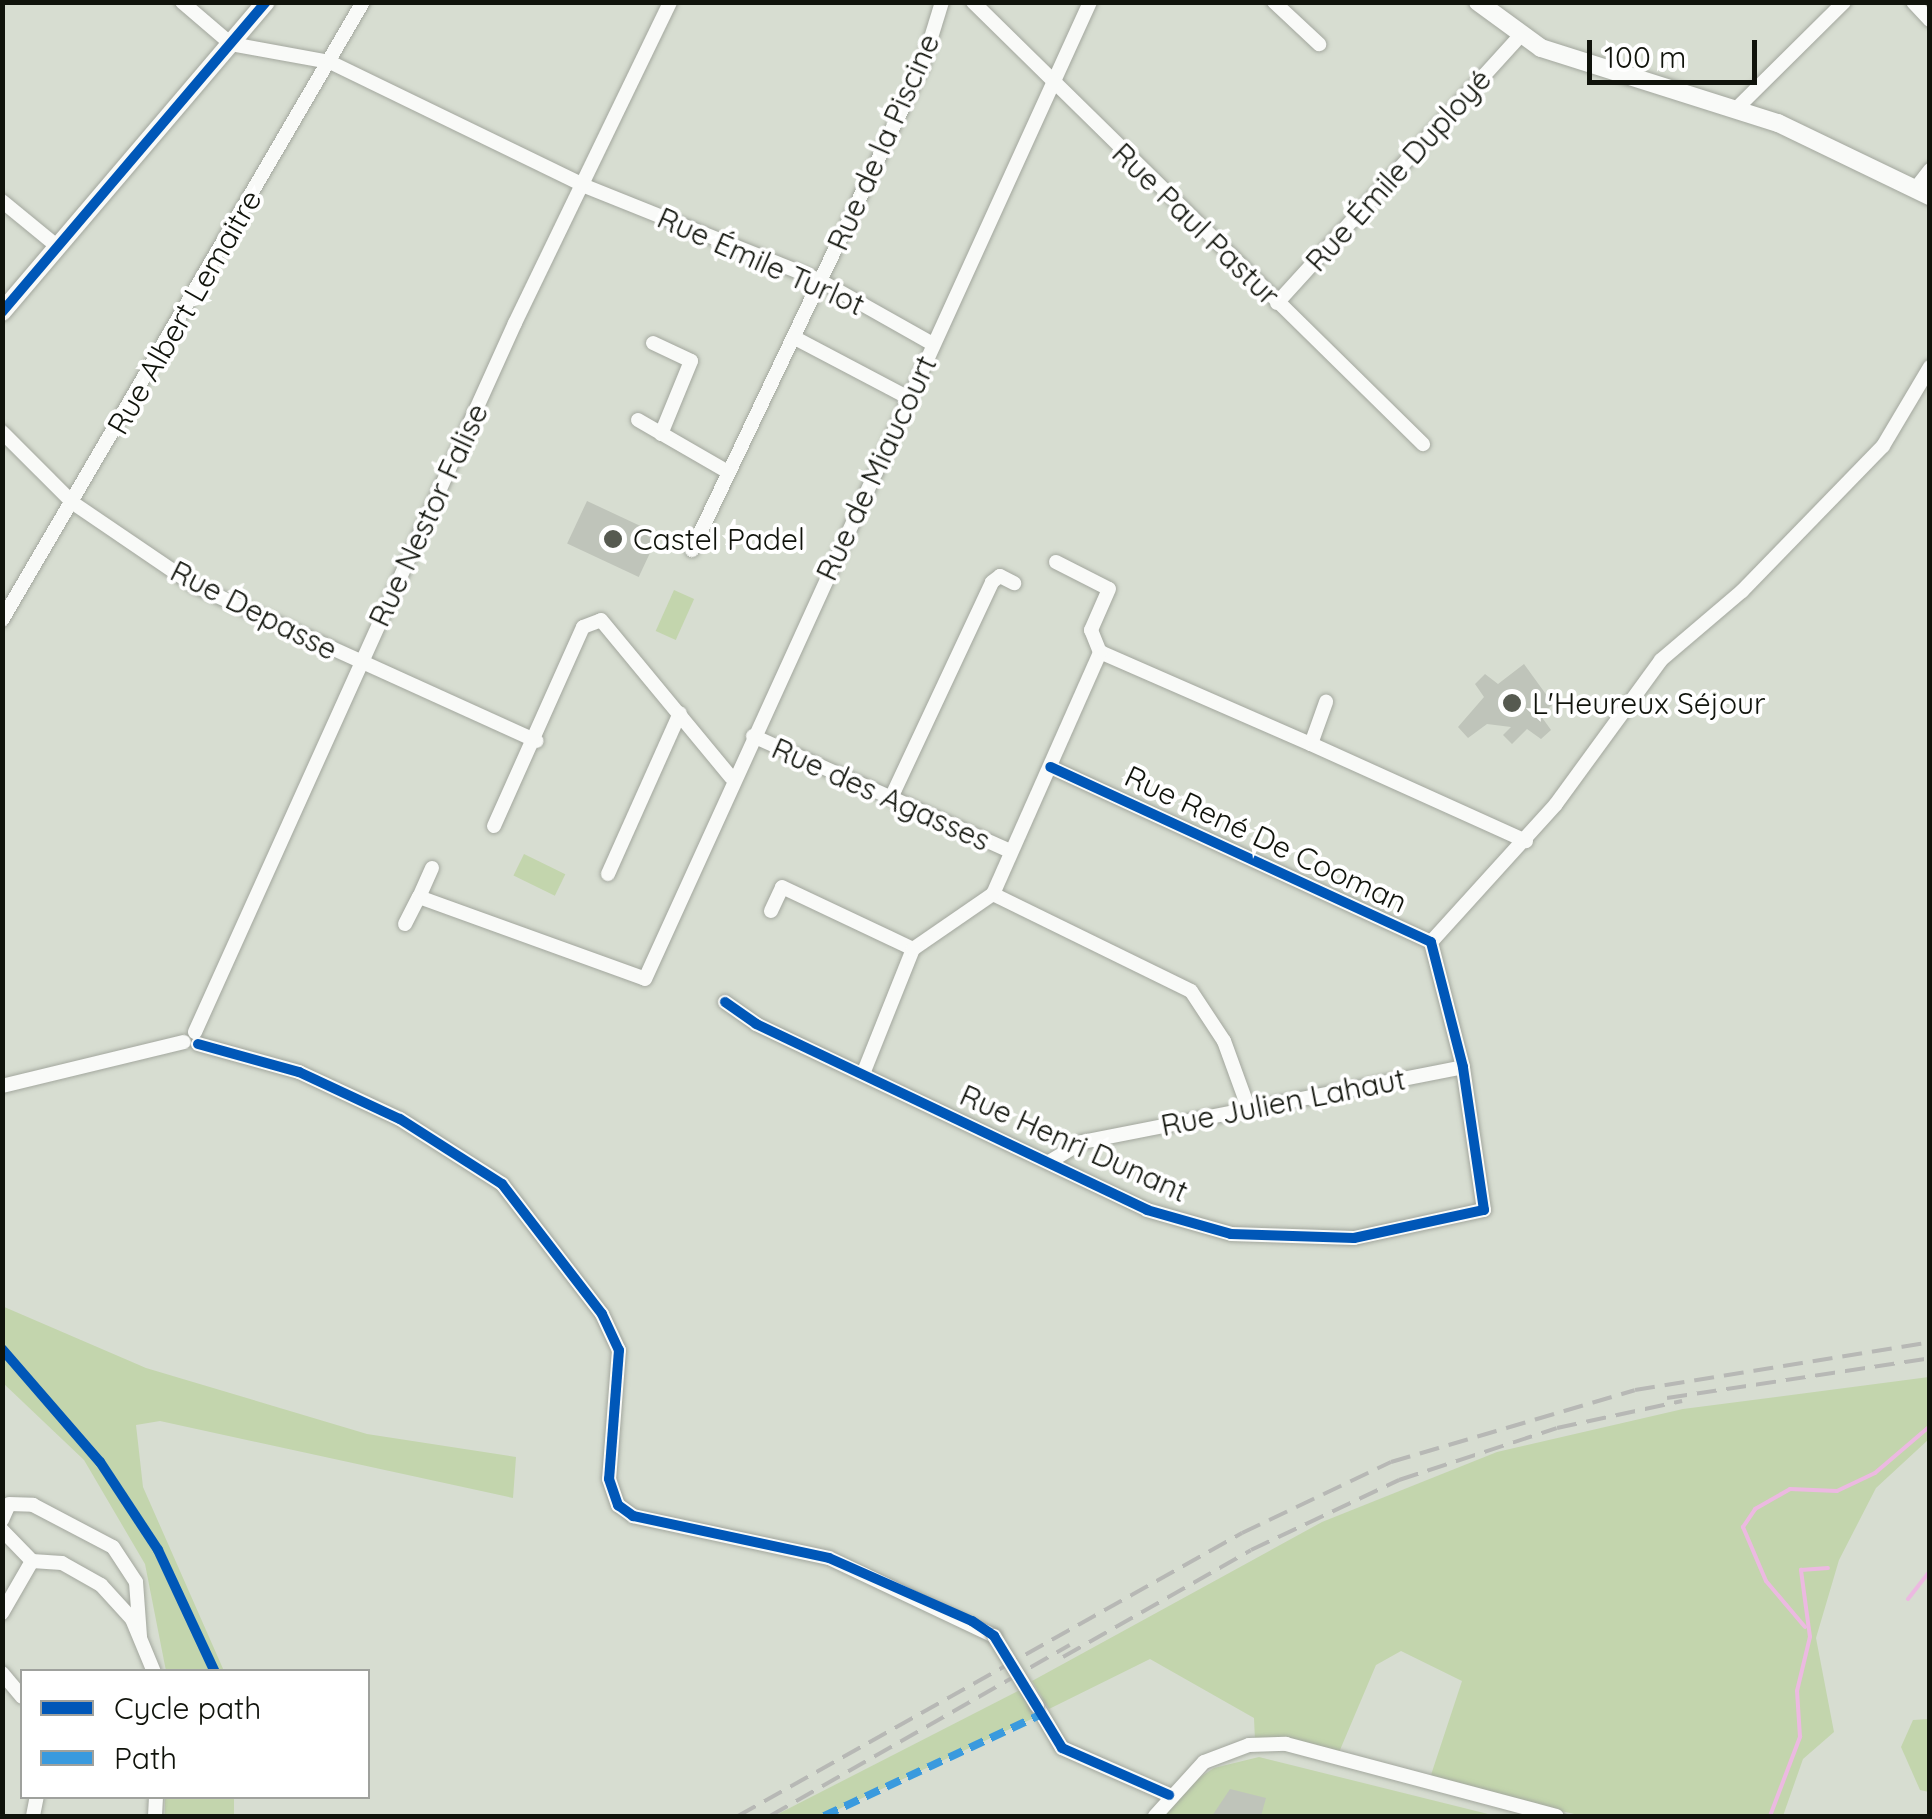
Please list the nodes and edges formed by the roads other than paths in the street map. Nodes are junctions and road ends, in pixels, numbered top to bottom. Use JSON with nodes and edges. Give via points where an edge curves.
{"nodes":[{"id":1,"x":182,"y":2,"type":"edge"},
{"id":2,"x":266,"y":2,"type":"edge"},
{"id":3,"x":363,"y":2,"type":"edge"},
{"id":4,"x":670,"y":2,"type":"edge"},
{"id":5,"x":942,"y":2,"type":"edge"},
{"id":6,"x":973,"y":2,"type":"edge"},
{"id":7,"x":1090,"y":2,"type":"edge"},
{"id":8,"x":1274,"y":2,"type":"edge"},
{"id":9,"x":1478,"y":2,"type":"edge"},
{"id":10,"x":1844,"y":2,"type":"edge"},
{"id":11,"x":1914,"y":2,"type":"edge"},
{"id":12,"x":1930,"y":20,"type":"edge"},
{"id":13,"x":1520,"y":36,"type":"junction"},
{"id":14,"x":231,"y":44,"type":"junction"},
{"id":15,"x":1319,"y":44,"type":"dead end"},
{"id":16,"x":330,"y":62,"type":"junction"},
{"id":17,"x":1053,"y":84,"type":"junction"},
{"id":18,"x":1737,"y":108,"type":"junction"},
{"id":19,"x":1930,"y":170,"type":"edge"},
{"id":20,"x":585,"y":186,"type":"junction"},
{"id":21,"x":1923,"y":192,"type":"edge"},
{"id":22,"x":2,"y":201,"type":"edge"},
{"id":23,"x":58,"y":247,"type":"junction"},
{"id":24,"x":821,"y":282,"type":"junction"},
{"id":25,"x":1277,"y":303,"type":"junction"},
{"id":26,"x":2,"y":312,"type":"edge"},
{"id":27,"x":795,"y":338,"type":"junction"},
{"id":28,"x":653,"y":343,"type":"dead end"},
{"id":29,"x":933,"y":344,"type":"junction"},
{"id":30,"x":1930,"y":367,"type":"edge"},
{"id":31,"x":909,"y":398,"type":"junction"},
{"id":32,"x":638,"y":420,"type":"dead end"},
{"id":33,"x":2,"y":432,"type":"edge"},
{"id":34,"x":661,"y":434,"type":"junction"},
{"id":35,"x":1422,"y":444,"type":"dead end"},
{"id":36,"x":728,"y":472,"type":"junction"},
{"id":37,"x":73,"y":503,"type":"junction"},
{"id":38,"x":692,"y":550,"type":"dead end"},
{"id":39,"x":1056,"y":562,"type":"dead end"},
{"id":40,"x":1014,"y":583,"type":"dead end"},
{"id":41,"x":2,"y":620,"type":"edge"},
{"id":42,"x":1100,"y":652,"type":"junction"},
{"id":43,"x":358,"y":664,"type":"junction"},
{"id":44,"x":1326,"y":702,"type":"dead end"},
{"id":45,"x":680,"y":714,"type":"junction"},
{"id":46,"x":753,"y":736,"type":"junction"},
{"id":47,"x":536,"y":741,"type":"junction"},
{"id":48,"x":1311,"y":744,"type":"junction"},
{"id":49,"x":1050,"y":767,"type":"junction"},
{"id":50,"x":731,"y":778,"type":"junction"},
{"id":51,"x":891,"y":798,"type":"junction"},
{"id":52,"x":494,"y":826,"type":"dead end"},
{"id":53,"x":1526,"y":840,"type":"junction"},
{"id":54,"x":1010,"y":851,"type":"junction"},
{"id":55,"x":432,"y":868,"type":"dead end"},
{"id":56,"x":608,"y":874,"type":"dead end"},
{"id":57,"x":993,"y":894,"type":"junction"},
{"id":58,"x":419,"y":897,"type":"junction"},
{"id":59,"x":771,"y":911,"type":"dead end"},
{"id":60,"x":405,"y":924,"type":"dead end"},
{"id":61,"x":1431,"y":942,"type":"junction"},
{"id":62,"x":913,"y":949,"type":"junction"},
{"id":63,"x":725,"y":1002,"type":"dead end"},
{"id":64,"x":192,"y":1039,"type":"junction"},
{"id":65,"x":1463,"y":1067,"type":"junction"},
{"id":66,"x":862,"y":1074,"type":"junction"},
{"id":67,"x":2,"y":1086,"type":"edge"},
{"id":68,"x":1248,"y":1107,"type":"junction"},
{"id":69,"x":1049,"y":1162,"type":"junction"},
{"id":70,"x":1484,"y":1210,"type":"joint"},
{"id":71,"x":2,"y":1520,"type":"edge"},
{"id":72,"x":2,"y":1530,"type":"edge"},
{"id":73,"x":32,"y":1562,"type":"junction"},
{"id":74,"x":2,"y":1613,"type":"edge"},
{"id":75,"x":140,"y":1636,"type":"junction"},
{"id":76,"x":153,"y":1669,"type":"edge"},
{"id":77,"x":2,"y":1673,"type":"edge"},
{"id":78,"x":20,"y":1695,"type":"edge"},
{"id":79,"x":1169,"y":1796,"type":"junction"},
{"id":80,"x":1156,"y":1816,"type":"edge"},
{"id":81,"x":1556,"y":1816,"type":"edge"}],
"edges":[{"from":1,"to":14,"type":"street"},
{"from":2,"to":14,"type":"main road"},
{"from":3,"to":16,"type":"street","name":"Rue Albert Lemaitre"},
{"from":4,"to":20,"type":"street","name":"Rue Nestor Falise"},
{"from":5,"to":24,"type":"street","name":"Rue de la Piscine","via":[[922,67]]},
{"from":6,"to":17,"type":"street","name":"Rue Paul Pastur"},
{"from":7,"to":17,"type":"street","name":"Rue de Miaucourt"},
{"from":8,"to":15,"type":"street"},
{"from":9,"to":13,"type":"main road"},
{"from":10,"to":18,"type":"street"},
{"from":11,"to":12,"type":"street"},
{"from":13,"to":18,"type":"main road"},
{"from":13,"to":25,"type":"street","name":"Rue Émile Duployé"},
{"from":14,"to":16,"type":"street","name":"Rue Émile Turlot"},
{"from":14,"to":23,"type":"main road"},
{"from":16,"to":20,"type":"street","name":"Rue Émile Turlot"},
{"from":16,"to":37,"type":"street","name":"Rue Albert Lemaitre"},
{"from":17,"to":25,"type":"street","name":"Rue Paul Pastur"},
{"from":17,"to":29,"type":"street","name":"Rue de Miaucourt"},
{"from":18,"to":21,"type":"main road"},
{"from":19,"to":21,"type":"street"},
{"from":20,"to":24,"type":"street","name":"Rue Émile Turlot"},
{"from":20,"to":43,"type":"street","name":"Rue Nestor Falise"},
{"from":22,"to":23,"type":"street"},
{"from":23,"to":26,"type":"main road"},
{"from":24,"to":27,"type":"street","name":"Rue de la Piscine"},
{"from":24,"to":29,"type":"street","name":"Rue Émile Turlot"},
{"from":25,"to":35,"type":"street","name":"Rue Paul Pastur"},
{"from":27,"to":31,"type":"street"},
{"from":27,"to":36,"type":"street","name":"Rue de la Piscine"},
{"from":28,"to":34,"type":"street","via":[[691,361]]},
{"from":29,"to":31,"type":"street","name":"Rue de Miaucourt"},
{"from":30,"to":53,"type":"street","via":[[1883,446],[1742,592],[1661,660]]},
{"from":31,"to":46,"type":"street","name":"Rue de Miaucourt"},
{"from":32,"to":34,"type":"street"},
{"from":33,"to":37,"type":"street","name":"Rue Depasse"},
{"from":34,"to":36,"type":"street"},
{"from":36,"to":38,"type":"street","name":"Rue de la Piscine"},
{"from":37,"to":41,"type":"street","name":"Rue Albert Lemaitre"},
{"from":37,"to":43,"type":"street","name":"Rue Depasse","via":[[195,586]]},
{"from":39,"to":42,"type":"street","via":[[1109,589],[1090,630]]},
{"from":40,"to":51,"type":"street","via":[[1000,576],[992,582]]},
{"from":42,"to":48,"type":"street"},
{"from":42,"to":49,"type":"street"},
{"from":43,"to":47,"type":"street","name":"Rue Depasse"},
{"from":43,"to":64,"type":"street","name":"Rue Nestor Falise"},
{"from":44,"to":48,"type":"street"},
{"from":45,"to":47,"type":"street","via":[[601,620],[583,626]]},
{"from":45,"to":50,"type":"street"},
{"from":45,"to":56,"type":"street"},
{"from":46,"to":50,"type":"street","name":"Rue de Miaucourt"},
{"from":46,"to":51,"type":"street","name":"Rue des Agasses"},
{"from":47,"to":52,"type":"street"},
{"from":48,"to":53,"type":"street"},
{"from":49,"to":54,"type":"street"},
{"from":49,"to":61,"type":"street","name":"Rue René De Cooman"},
{"from":50,"to":58,"type":"street","name":"Rue de Miaucourt","via":[[645,978]]},
{"from":51,"to":54,"type":"street","name":"Rue des Agasses"},
{"from":53,"to":61,"type":"street"},
{"from":54,"to":57,"type":"street"},
{"from":55,"to":58,"type":"street"},
{"from":57,"to":62,"type":"street"},
{"from":57,"to":68,"type":"street","via":[[1191,991],[1225,1042]]},
{"from":58,"to":60,"type":"street"},
{"from":59,"to":62,"type":"street","via":[[782,887]]},
{"from":61,"to":65,"type":"street","name":"Rue René De Cooman"},
{"from":62,"to":66,"type":"street"},
{"from":63,"to":66,"type":"street","name":"Rue Henri Dunant"},
{"from":64,"to":67,"type":"street"},
{"from":64,"to":79,"type":"street","bridge":true,"via":[[299,1072],[400,1118],[502,1184],[602,1314],[618,1350],[609,1480],[618,1505],[634,1516],[829,1558],[994,1636],[1062,1748]]},
{"from":65,"to":68,"type":"street","name":"Rue Julien Lahaut"},
{"from":65,"to":70,"type":"street","name":"Rue René De Cooman"},
{"from":66,"to":69,"type":"street","name":"Rue Henri Dunant"},
{"from":68,"to":69,"type":"street","name":"Rue Julien Lahaut","via":[[1082,1142]]},
{"from":69,"to":70,"type":"street","name":"Rue Henri Dunant","via":[[1148,1210],[1231,1234],[1354,1238]]},
{"from":71,"to":75,"type":"street","via":[[9,1504],[33,1506],[113,1547],[136,1582]]},
{"from":72,"to":73,"type":"street"},
{"from":73,"to":74,"type":"street"},
{"from":73,"to":75,"type":"street","via":[[62,1562],[102,1584]]},
{"from":75,"to":76,"type":"street"},
{"from":77,"to":78,"type":"street"},
{"from":79,"to":80,"type":"street"},
{"from":79,"to":81,"type":"street","via":[[1218,1756],[1286,1744]]}]}
